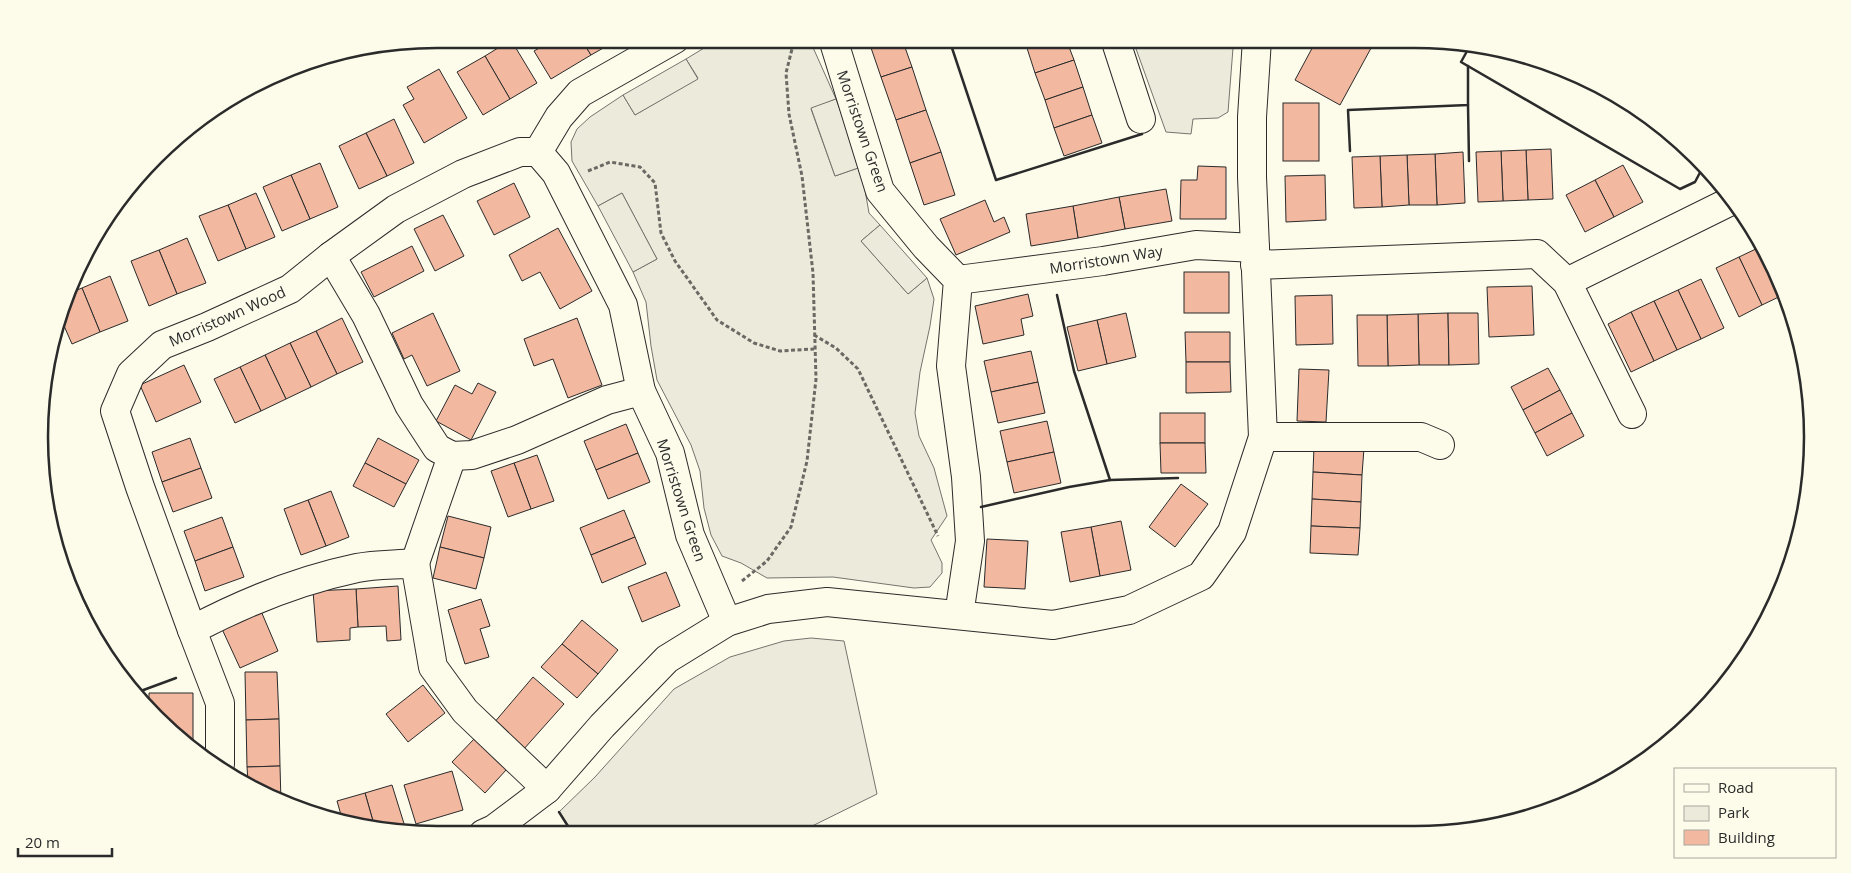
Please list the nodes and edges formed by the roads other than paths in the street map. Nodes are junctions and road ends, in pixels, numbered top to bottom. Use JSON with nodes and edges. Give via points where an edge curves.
{"nodes":[{"id":1,"x":659,"y":48,"type":"edge"},
{"id":2,"x":835,"y":48,"type":"edge"},
{"id":3,"x":1118,"y":48,"type":"edge"},
{"id":4,"x":1257,"y":48,"type":"edge"},
{"id":5,"x":1141,"y":119,"type":"dead end"},
{"id":6,"x":538,"y":152,"type":"junction"},
{"id":7,"x":1726,"y":204,"type":"edge"},
{"id":8,"x":331,"y":256,"type":"junction"},
{"id":9,"x":1255,"y":257,"type":"junction"},
{"id":10,"x":958,"y":280,"type":"junction"},
{"id":11,"x":1567,"y":282,"type":"junction"},
{"id":12,"x":641,"y":391,"type":"junction"},
{"id":13,"x":1632,"y":414,"type":"dead end"},
{"id":14,"x":1263,"y":437,"type":"junction"},
{"id":15,"x":1440,"y":445,"type":"dead end"},
{"id":16,"x":452,"y":456,"type":"junction"},
{"id":17,"x":415,"y":563,"type":"junction"},
{"id":18,"x":723,"y":611,"type":"junction"},
{"id":19,"x":960,"y":615,"type":"junction"},
{"id":20,"x":192,"y":630,"type":"junction"},
{"id":21,"x":220,"y":760,"type":"edge"},
{"id":22,"x":548,"y":789,"type":"junction"},
{"id":23,"x":498,"y":826,"type":"edge"}],
"edges":[{"from":1,"to":6,"type":"street","via":[[580,93],[559,117]]},
{"from":2,"to":10,"type":"street","name":"Morristown Green","via":[[880,191]]},
{"from":3,"to":5,"type":"street"},
{"from":4,"to":9,"type":"street","via":[[1252,143]]},
{"from":6,"to":8,"type":"street","name":"Morristown Wood","via":[[520,152],[463,174],[396,209]]},
{"from":6,"to":12,"type":"street","name":"Morristown Green","via":[[556,173],[623,306]]},
{"from":7,"to":11,"type":"street"},
{"from":8,"to":16,"type":"street","via":[[366,315],[409,404],[437,448]]},
{"from":8,"to":20,"type":"street","name":"Morristown Wood","via":[[290,289],[162,345],[131,374],[115,411]]},
{"from":9,"to":10,"type":"street","name":"Morristown Way","via":[[1196,245]]},
{"from":9,"to":11,"type":"street","name":"Morristown Way","via":[[1537,254]]},
{"from":9,"to":14,"type":"street"},
{"from":10,"to":19,"type":"street","via":[[951,366],[966,477],[970,541]]},
{"from":11,"to":13,"type":"street"},
{"from":12,"to":16,"type":"street","via":[[607,400],[517,440],[472,455]]},
{"from":12,"to":18,"type":"street","name":"Morristown Green","via":[[670,453],[690,535]]},
{"from":14,"to":15,"type":"street","via":[[1421,437]]},
{"from":14,"to":19,"type":"street","via":[[1232,532],[1201,576],[1129,610],[1053,625]]},
{"from":16,"to":17,"type":"street"},
{"from":17,"to":20,"type":"street","via":[[360,567],[311,580],[220,615]]},
{"from":17,"to":22,"type":"street","via":[[433,668],[465,711]]},
{"from":18,"to":19,"type":"street","via":[[826,602]]},
{"from":18,"to":22,"type":"street","via":[[667,659],[602,726]]},
{"from":20,"to":21,"type":"street","name":"Morristown Wood","via":[[220,703]]},
{"from":22,"to":23,"type":"street"}]}
